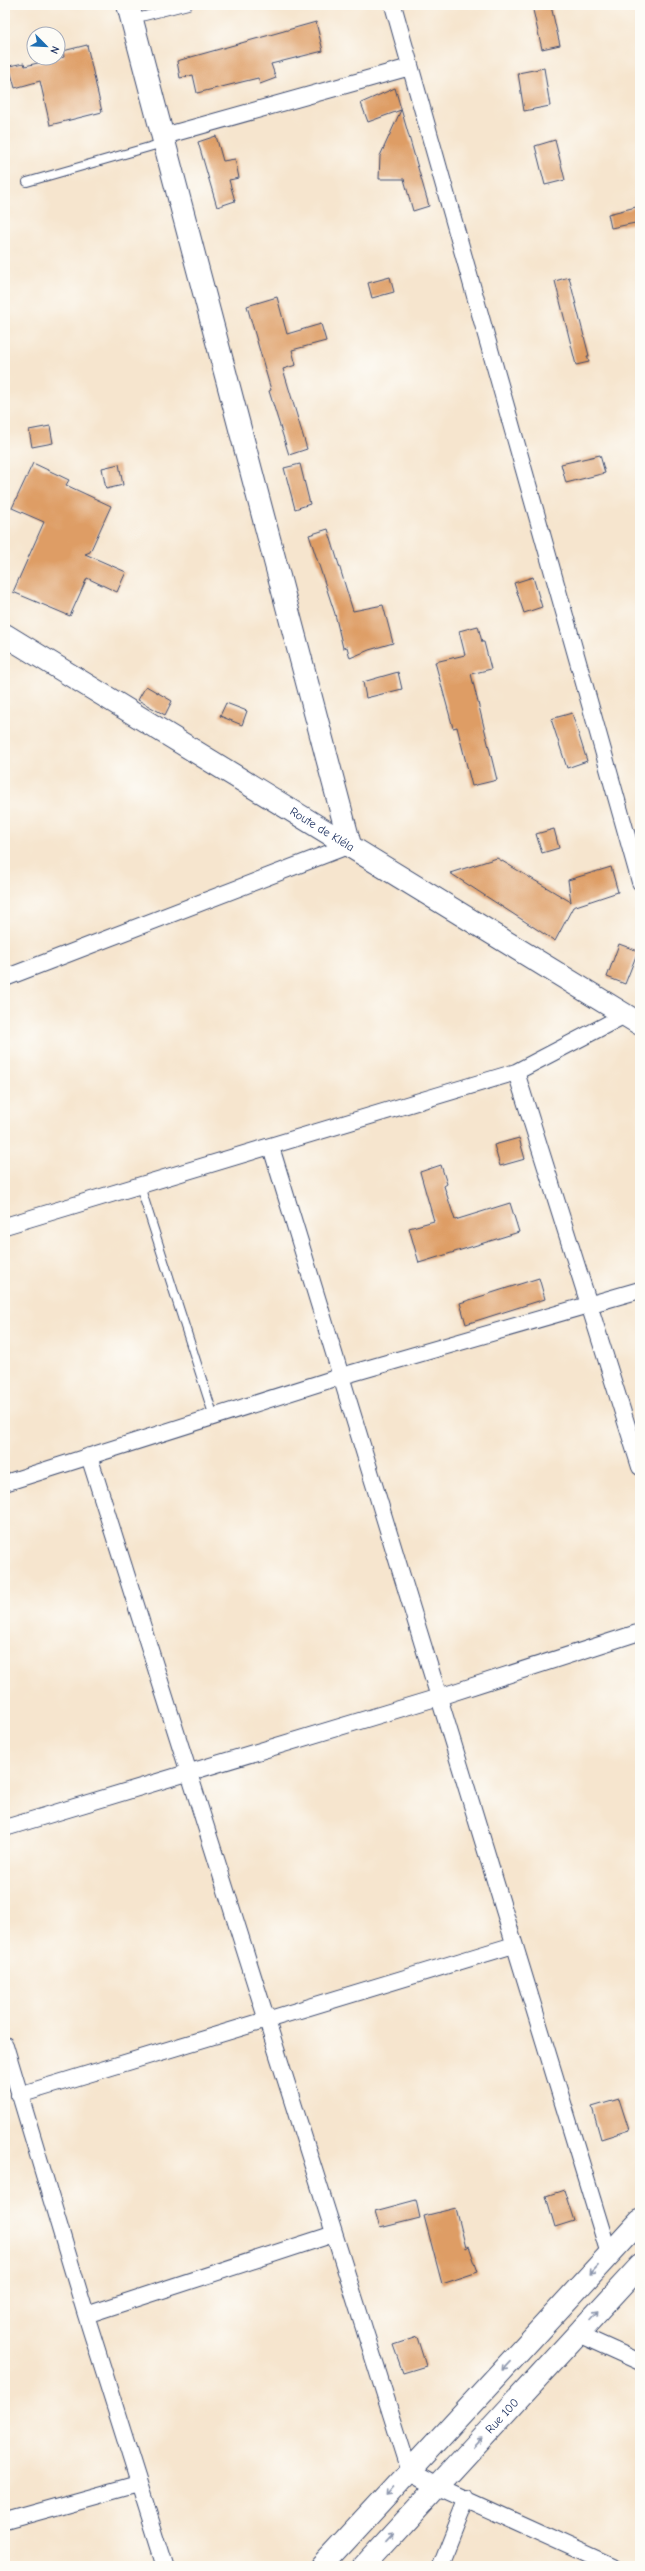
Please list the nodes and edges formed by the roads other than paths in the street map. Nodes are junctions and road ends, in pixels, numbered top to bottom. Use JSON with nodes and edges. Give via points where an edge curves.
{"nodes":[{"id":1,"x":188,"y":5,"type":"edge"},
{"id":2,"x":393,"y":5,"type":"edge"},
{"id":3,"x":130,"y":12,"type":"edge"},
{"id":4,"x":410,"y":67,"type":"junction"},
{"id":5,"x":164,"y":139,"type":"junction"},
{"id":6,"x":27,"y":182,"type":"dead end"},
{"id":7,"x":5,"y":635,"type":"edge"},
{"id":8,"x":350,"y":845,"type":"junction"},
{"id":9,"x":640,"y":882,"type":"edge"},
{"id":10,"x":5,"y":978,"type":"edge"},
{"id":11,"x":633,"y":1019,"type":"edge"},
{"id":12,"x":516,"y":1072,"type":"junction"},
{"id":13,"x":271,"y":1147,"type":"junction"},
{"id":14,"x":140,"y":1186,"type":"junction"},
{"id":15,"x":5,"y":1226,"type":"edge"},
{"id":16,"x":640,"y":1290,"type":"edge"},
{"id":17,"x":589,"y":1303,"type":"junction"},
{"id":18,"x":342,"y":1376,"type":"junction"},
{"id":19,"x":214,"y":1417,"type":"junction"},
{"id":20,"x":90,"y":1456,"type":"junction"},
{"id":21,"x":640,"y":1467,"type":"edge"},
{"id":22,"x":5,"y":1483,"type":"edge"},
{"id":23,"x":640,"y":1632,"type":"edge"},
{"id":24,"x":439,"y":1697,"type":"junction"},
{"id":25,"x":190,"y":1772,"type":"junction"},
{"id":26,"x":5,"y":1828,"type":"edge"},
{"id":27,"x":514,"y":1945,"type":"junction"},
{"id":28,"x":266,"y":2022,"type":"junction"},
{"id":29,"x":5,"y":2045,"type":"edge"},
{"id":30,"x":20,"y":2095,"type":"junction"},
{"id":31,"x":640,"y":2221,"type":"edge"},
{"id":32,"x":334,"y":2234,"type":"junction"},
{"id":33,"x":609,"y":2254,"type":"junction"},
{"id":34,"x":640,"y":2266,"type":"edge"},
{"id":35,"x":86,"y":2315,"type":"junction"},
{"id":36,"x":578,"y":2334,"type":"junction"},
{"id":37,"x":640,"y":2362,"type":"edge"},
{"id":38,"x":409,"y":2471,"type":"junction"},
{"id":39,"x":138,"y":2484,"type":"junction"},
{"id":40,"x":437,"y":2486,"type":"junction"},
{"id":41,"x":467,"y":2498,"type":"junction"},
{"id":42,"x":5,"y":2521,"type":"edge"},
{"id":43,"x":165,"y":2566,"type":"edge"},
{"id":44,"x":322,"y":2566,"type":"edge"},
{"id":45,"x":364,"y":2566,"type":"edge"},
{"id":46,"x":440,"y":2566,"type":"edge"},
{"id":47,"x":613,"y":2566,"type":"edge"}],
"edges":[{"from":1,"to":3,"type":"lane"},
{"from":2,"to":4,"type":"street"},
{"from":3,"to":5,"type":"street"},
{"from":4,"to":5,"type":"street"},
{"from":4,"to":9,"type":"street"},
{"from":5,"to":6,"type":"lane"},
{"from":5,"to":8,"type":"street"},
{"from":7,"to":8,"type":"street","name":"Route de Kléla"},
{"from":8,"to":10,"type":"street"},
{"from":8,"to":11,"type":"street","name":"Route de Kléla"},
{"from":11,"to":12,"type":"street"},
{"from":12,"to":13,"type":"street"},
{"from":12,"to":17,"type":"street"},
{"from":13,"to":14,"type":"street"},
{"from":13,"to":18,"type":"street"},
{"from":14,"to":15,"type":"street"},
{"from":14,"to":19,"type":"lane"},
{"from":16,"to":17,"type":"street"},
{"from":17,"to":18,"type":"street"},
{"from":17,"to":21,"type":"street"},
{"from":18,"to":19,"type":"street"},
{"from":18,"to":24,"type":"street"},
{"from":19,"to":20,"type":"street"},
{"from":20,"to":22,"type":"street"},
{"from":20,"to":25,"type":"street"},
{"from":23,"to":24,"type":"street"},
{"from":24,"to":25,"type":"street"},
{"from":24,"to":27,"type":"street"},
{"from":25,"to":26,"type":"street"},
{"from":25,"to":28,"type":"street"},
{"from":27,"to":28,"type":"street"},
{"from":27,"to":33,"type":"street"},
{"from":28,"to":30,"type":"street"},
{"from":28,"to":32,"type":"street"},
{"from":29,"to":30,"type":"street"},
{"from":30,"to":35,"type":"street"},
{"from":31,"to":33,"type":"street"},
{"from":32,"to":35,"type":"street"},
{"from":32,"to":38,"type":"street"},
{"from":33,"to":38,"type":"street","one_way":true},
{"from":36,"to":34,"type":"street","name":"Rue 100","one_way":true},
{"from":35,"to":39,"type":"street"},
{"from":36,"to":37,"type":"street"},
{"from":40,"to":36,"type":"street","name":"Rue 100","one_way":true},
{"from":38,"to":40,"type":"street"},
{"from":38,"to":44,"type":"street","one_way":true},
{"from":39,"to":42,"type":"street"},
{"from":39,"to":43,"type":"street"},
{"from":40,"to":41,"type":"street"},
{"from":45,"to":40,"type":"street","name":"Rue 100","one_way":true},
{"from":41,"to":46,"type":"street"},
{"from":41,"to":47,"type":"street"}]}
